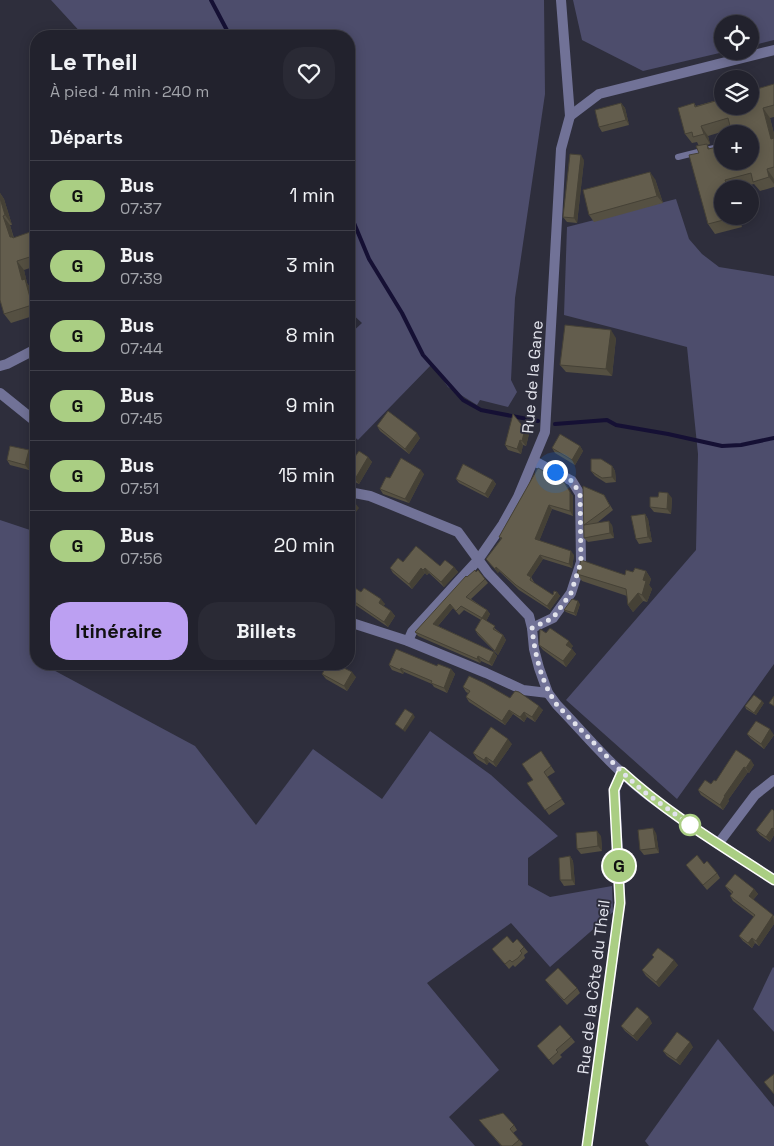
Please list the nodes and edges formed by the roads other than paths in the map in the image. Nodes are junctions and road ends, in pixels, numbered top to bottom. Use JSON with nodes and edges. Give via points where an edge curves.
{"nodes":[{"id":1,"x":560,"y":0,"type":"edge"},
{"id":2,"x":774,"y":50,"type":"edge"},
{"id":3,"x":570,"y":116,"type":"junction"},
{"id":4,"x":714,"y":148,"type":"edge"},
{"id":5,"x":678,"y":157,"type":"dead end"},
{"id":6,"x":30,"y":352,"type":"edge"},
{"id":7,"x":4,"y":365,"type":"edge"},
{"id":8,"x":0,"y":374,"type":"edge"},
{"id":9,"x":0,"y":393,"type":"edge"},
{"id":10,"x":30,"y":417,"type":"edge"},
{"id":11,"x":534,"y":461,"type":"junction"},
{"id":12,"x":355,"y":493,"type":"edge"},
{"id":13,"x":478,"y":560,"type":"junction"},
{"id":14,"x":355,"y":624,"type":"edge"},
{"id":15,"x":532,"y":628,"type":"junction"},
{"id":16,"x":408,"y":641,"type":"junction"},
{"id":17,"x":548,"y":693,"type":"junction"},
{"id":18,"x":622,"y":772,"type":"junction"},
{"id":19,"x":774,"y":780,"type":"edge"},
{"id":20,"x":718,"y":844,"type":"junction"},
{"id":21,"x":774,"y":880,"type":"edge"},
{"id":22,"x":587,"y":1146,"type":"edge"}],
"edges":[{"from":1,"to":3,"type":"street"},
{"from":2,"to":3,"type":"street","via":[[599,94]]},
{"from":3,"to":11,"type":"street","name":"Rue de la Gane","via":[[561,149],[545,432]]},
{"from":4,"to":5,"type":"lane"},
{"from":6,"to":7,"type":"street"},
{"from":7,"to":8,"type":"street"},
{"from":9,"to":10,"type":"street"},
{"from":11,"to":13,"type":"street","name":"Rue de la Gane","via":[[503,524]]},
{"from":11,"to":15,"type":"street","via":[[572,481],[580,494],[581,562],[571,593],[553,618]]},
{"from":12,"to":13,"type":"street","via":[[452,528]]},
{"from":13,"to":15,"type":"street","via":[[525,610]]},
{"from":13,"to":16,"type":"street","name":"Rue de la Gane","via":[[412,632]]},
{"from":14,"to":16,"type":"street"},
{"from":15,"to":17,"type":"street","via":[[534,649]]},
{"from":16,"to":17,"type":"street","via":[[523,690]]},
{"from":17,"to":18,"type":"street"},
{"from":18,"to":20,"type":"street","via":[[643,791]]},
{"from":18,"to":22,"type":"street","name":"Rue de la Côte du Theil","via":[[614,790],[620,903]]},
{"from":19,"to":20,"type":"street","via":[[755,795]]},
{"from":20,"to":21,"type":"street"}]}
